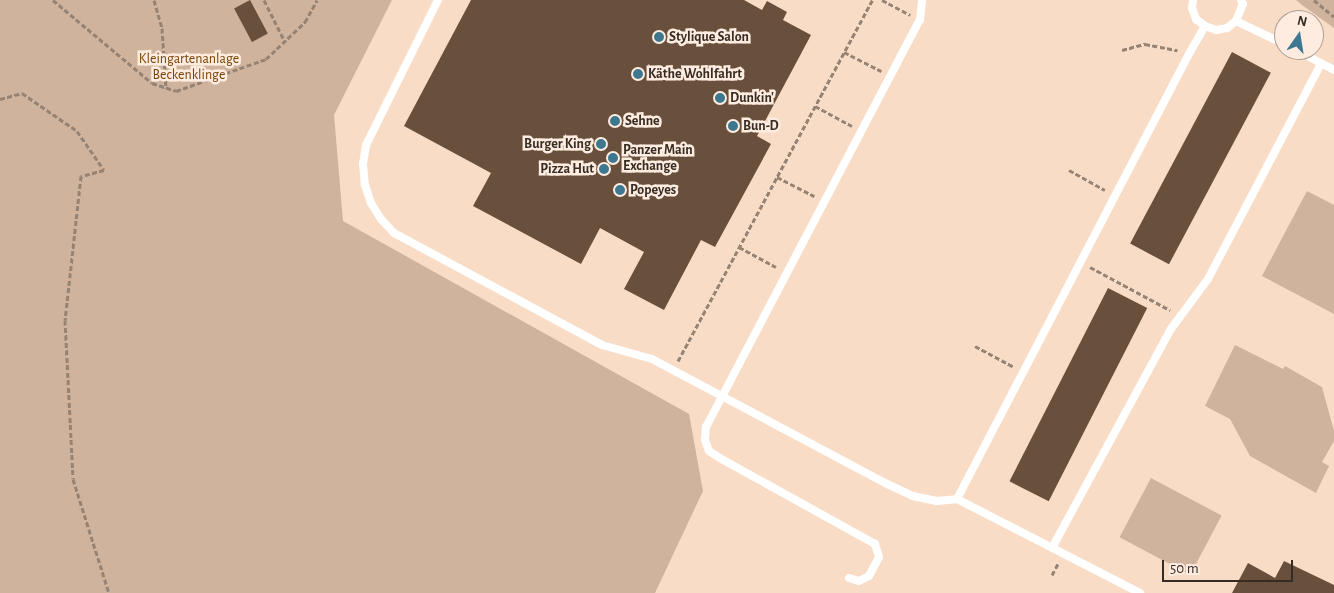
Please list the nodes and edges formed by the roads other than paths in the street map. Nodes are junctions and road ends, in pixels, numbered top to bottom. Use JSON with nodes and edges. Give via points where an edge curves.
{"nodes":[{"id":1,"x":438,"y":0,"type":"edge"},
{"id":2,"x":922,"y":0,"type":"edge"},
{"id":3,"x":1193,"y":0,"type":"edge"},
{"id":4,"x":1241,"y":0,"type":"edge"},
{"id":5,"x":1236,"y":21,"type":"junction"},
{"id":6,"x":1205,"y":26,"type":"junction"},
{"id":7,"x":1274,"y":39,"type":"edge"},
{"id":8,"x":1315,"y":60,"type":"edge"},
{"id":9,"x":1322,"y":64,"type":"junction"},
{"id":10,"x":1334,"y":70,"type":"edge"},
{"id":11,"x":720,"y":396,"type":"junction"},
{"id":12,"x":957,"y":499,"type":"junction"},
{"id":13,"x":1052,"y":548,"type":"junction"},
{"id":14,"x":849,"y":578,"type":"dead end"},
{"id":15,"x":1140,"y":593,"type":"edge"}],
"edges":[{"from":1,"to":11,"type":"lane","via":[[366,145],[363,164],[365,185],[370,203],[381,219],[394,233],[602,345],[652,358]]},
{"from":2,"to":11,"type":"lane","via":[[920,20]]},
{"from":3,"to":6,"type":"lane","via":[[1196,19]]},
{"from":4,"to":5,"type":"lane","via":[[1243,4]]},
{"from":5,"to":6,"type":"lane","via":[[1227,28],[1216,30]]},
{"from":5,"to":7,"type":"lane"},
{"from":6,"to":12,"type":"lane"},
{"from":8,"to":9,"type":"lane"},
{"from":9,"to":10,"type":"lane"},
{"from":9,"to":13,"type":"lane","via":[[1208,279],[1171,329]]},
{"from":11,"to":12,"type":"lane","via":[[906,493],[936,501]]},
{"from":11,"to":14,"type":"lane","via":[[706,427],[705,440],[709,451],[875,544],[879,557],[870,576],[858,582]]},
{"from":12,"to":13,"type":"lane"},
{"from":13,"to":15,"type":"lane"}]}
